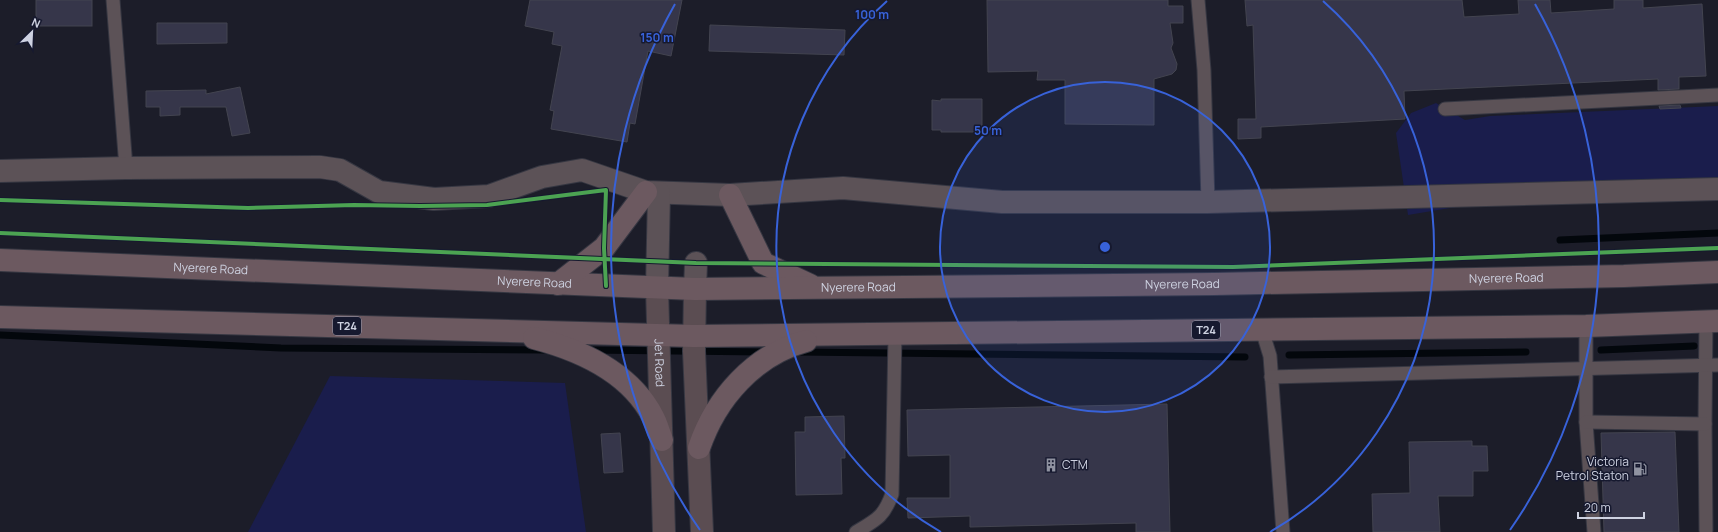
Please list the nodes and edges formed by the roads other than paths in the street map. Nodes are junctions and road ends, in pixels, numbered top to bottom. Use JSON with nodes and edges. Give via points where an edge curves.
{"nodes":[{"id":1,"x":113,"y":0,"type":"edge"},
{"id":2,"x":1198,"y":0,"type":"edge"},
{"id":3,"x":1718,"y":95,"type":"edge"},
{"id":4,"x":1445,"y":108,"type":"dead end"},
{"id":5,"x":126,"y":168,"type":"junction"},
{"id":6,"x":0,"y":171,"type":"edge"},
{"id":7,"x":1718,"y":189,"type":"edge"},
{"id":8,"x":652,"y":193,"type":"junction"},
{"id":9,"x":730,"y":195,"type":"junction"},
{"id":10,"x":1208,"y":202,"type":"junction"},
{"id":11,"x":0,"y":260,"type":"edge"},
{"id":12,"x":696,"y":263,"type":"dead end"},
{"id":13,"x":1718,"y":272,"type":"edge"},
{"id":14,"x":558,"y":284,"type":"junction"},
{"id":15,"x":657,"y":288,"type":"junction"},
{"id":16,"x":817,"y":288,"type":"junction"},
{"id":17,"x":695,"y":289,"type":"junction"},
{"id":18,"x":0,"y":317,"type":"edge"},
{"id":19,"x":1712,"y":321,"type":"edge"},
{"id":20,"x":1586,"y":326,"type":"junction"},
{"id":21,"x":506,"y":330,"type":"junction"},
{"id":22,"x":1262,"y":330,"type":"junction"},
{"id":23,"x":659,"y":334,"type":"junction"},
{"id":24,"x":895,"y":335,"type":"junction"},
{"id":25,"x":694,"y":336,"type":"junction"},
{"id":26,"x":833,"y":336,"type":"junction"},
{"id":27,"x":1712,"y":365,"type":"edge"},
{"id":28,"x":1586,"y":369,"type":"junction"},
{"id":29,"x":1271,"y":377,"type":"junction"},
{"id":30,"x":1586,"y":422,"type":"junction"},
{"id":31,"x":1704,"y":424,"type":"junction"},
{"id":32,"x":662,"y":440,"type":"junction"},
{"id":33,"x":699,"y":448,"type":"junction"},
{"id":34,"x":1706,"y":530,"type":"dead end"},
{"id":35,"x":664,"y":532,"type":"edge"},
{"id":36,"x":702,"y":532,"type":"edge"},
{"id":37,"x":856,"y":532,"type":"edge"},
{"id":38,"x":1283,"y":532,"type":"edge"},
{"id":39,"x":1594,"y":532,"type":"edge"}],
"edges":[{"from":1,"to":5,"type":"lane"},
{"from":2,"to":10,"type":"lane","via":[[1204,70]]},
{"from":3,"to":4,"type":"lane"},
{"from":5,"to":6,"type":"street"},
{"from":5,"to":8,"type":"street","via":[[320,167],[340,170],[379,192],[434,198],[489,196],[542,177],[582,170]]},
{"from":7,"to":10,"type":"street"},
{"from":8,"to":9,"type":"street"},
{"from":8,"to":14,"type":"highway","via":[[604,248]]},
{"from":8,"to":15,"type":"street","name":"Jet Road"},
{"from":9,"to":10,"type":"street","via":[[843,188],[1002,202]]},
{"from":9,"to":16,"type":"highway","via":[[763,263]]},
{"from":11,"to":14,"type":"highway","name":"Nyerere Road"},
{"from":12,"to":17,"type":"street"},
{"from":13,"to":16,"type":"highway","name":"Nyerere Road","via":[[1214,284]]},
{"from":14,"to":15,"type":"highway","name":"Nyerere Road"},
{"from":15,"to":17,"type":"highway","name":"Nyerere Road"},
{"from":15,"to":23,"type":"main road","name":"Jet Road"},
{"from":16,"to":17,"type":"highway","name":"Nyerere Road"},
{"from":17,"to":25,"type":"main road"},
{"from":18,"to":21,"type":"highway","number":"T24"},
{"from":19,"to":20,"type":"highway","number":"T24"},
{"from":19,"to":27,"type":"lane"},
{"from":20,"to":22,"type":"highway","number":"T24"},
{"from":20,"to":28,"type":"lane"},
{"from":21,"to":23,"type":"highway","number":"T24"},
{"from":21,"to":32,"type":"highway","via":[[551,342],[590,358],[613,371],[636,393],[653,417]]},
{"from":22,"to":24,"type":"highway","number":"T24"},
{"from":22,"to":29,"type":"lane","via":[[1270,356]]},
{"from":23,"to":25,"type":"highway","number":"T24"},
{"from":23,"to":32,"type":"main road","name":"Jet Road"},
{"from":24,"to":26,"type":"highway","number":"T24"},
{"from":24,"to":37,"type":"lane","via":[[892,494],[888,508],[883,514]]},
{"from":25,"to":26,"type":"highway","number":"T24"},
{"from":25,"to":33,"type":"main road"},
{"from":26,"to":33,"type":"highway","via":[[791,345],[766,358],[745,375],[713,415]]},
{"from":27,"to":28,"type":"lane"},
{"from":27,"to":31,"type":"lane"},
{"from":28,"to":29,"type":"lane"},
{"from":28,"to":30,"type":"lane"},
{"from":29,"to":38,"type":"lane"},
{"from":30,"to":31,"type":"lane"},
{"from":30,"to":39,"type":"lane"},
{"from":31,"to":34,"type":"lane"},
{"from":32,"to":35,"type":"main road","name":"Jet Road"},
{"from":33,"to":36,"type":"main road"}]}
